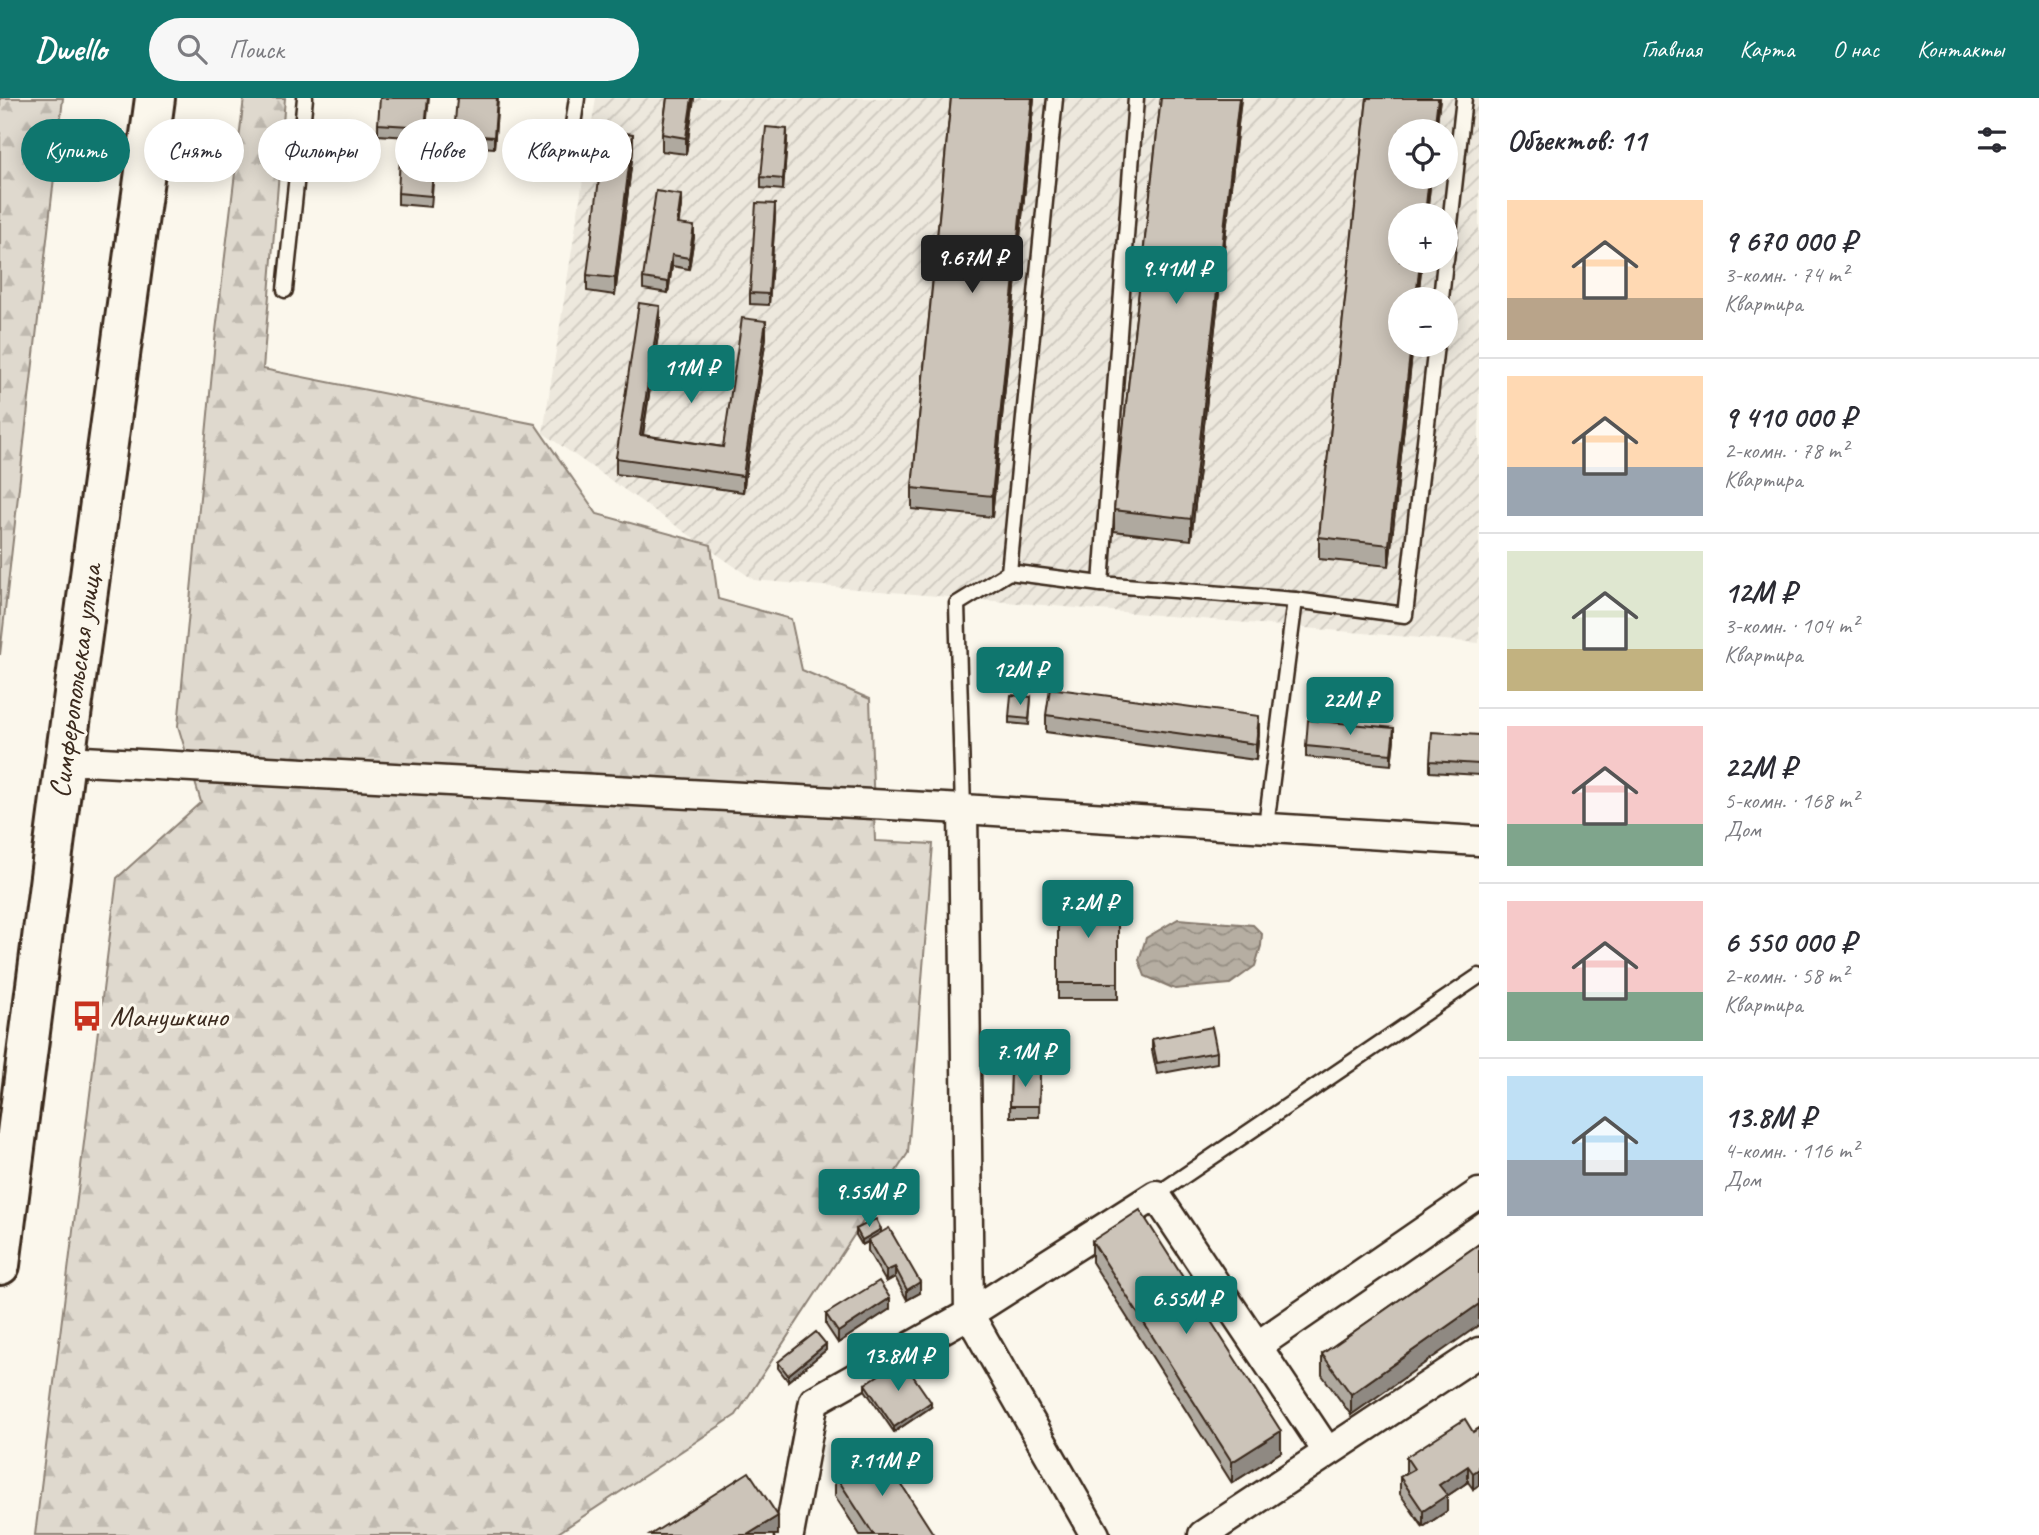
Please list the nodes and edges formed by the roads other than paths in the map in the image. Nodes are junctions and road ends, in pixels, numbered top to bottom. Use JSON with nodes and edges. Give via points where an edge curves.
{"nodes":[{"id":1,"x":155,"y":98,"type":"edge"},
{"id":2,"x":305,"y":98,"type":"edge"},
{"id":3,"x":577,"y":98,"type":"edge"},
{"id":4,"x":1055,"y":98,"type":"edge"},
{"id":5,"x":1136,"y":98,"type":"edge"},
{"id":6,"x":1464,"y":98,"type":"edge"},
{"id":7,"x":574,"y":119,"type":"edge"},
{"id":8,"x":1452,"y":203,"type":"edge"},
{"id":9,"x":285,"y":290,"type":"dead end"},
{"id":10,"x":1435,"y":357,"type":"edge"},
{"id":11,"x":1009,"y":572,"type":"junction"},
{"id":12,"x":1101,"y":584,"type":"junction"},
{"id":13,"x":1295,"y":600,"type":"junction"},
{"id":14,"x":65,"y":760,"type":"junction"},
{"id":15,"x":963,"y":808,"type":"junction"},
{"id":16,"x":1266,"y":826,"type":"junction"},
{"id":17,"x":1479,"y":841,"type":"edge"},
{"id":18,"x":1479,"y":975,"type":"edge"},
{"id":19,"x":1479,"y":1193,"type":"edge"},
{"id":20,"x":1156,"y":1195,"type":"junction"},
{"id":21,"x":0,"y":1265,"type":"edge"},
{"id":22,"x":969,"y":1314,"type":"junction"},
{"id":23,"x":1257,"y":1346,"type":"junction"},
{"id":24,"x":1479,"y":1352,"type":"edge"},
{"id":25,"x":1327,"y":1451,"type":"junction"},
{"id":26,"x":789,"y":1535,"type":"edge"},
{"id":27,"x":1095,"y":1535,"type":"edge"},
{"id":28,"x":1203,"y":1535,"type":"edge"}],
"edges":[{"from":1,"to":14,"type":"main road","name":"Симферопольская улица"},
{"from":2,"to":9,"type":"lane"},
{"from":3,"to":7,"type":"lane"},
{"from":4,"to":11,"type":"lane"},
{"from":5,"to":12,"type":"lane"},
{"from":6,"to":8,"type":"lane"},
{"from":10,"to":13,"type":"lane","via":[[1405,615]]},
{"from":11,"to":12,"type":"lane"},
{"from":11,"to":15,"type":"lane","via":[[957,604]]},
{"from":12,"to":13,"type":"lane"},
{"from":13,"to":16,"type":"lane"},
{"from":14,"to":15,"type":"street"},
{"from":14,"to":21,"type":"main road","name":"Симферопольская улица"},
{"from":15,"to":16,"type":"street"},
{"from":15,"to":22,"type":"street"},
{"from":16,"to":17,"type":"street"},
{"from":18,"to":20,"type":"lane"},
{"from":19,"to":23,"type":"street"},
{"from":20,"to":22,"type":"street"},
{"from":20,"to":23,"type":"street"},
{"from":22,"to":26,"type":"street","via":[[814,1401]]},
{"from":22,"to":27,"type":"street"},
{"from":23,"to":25,"type":"street"},
{"from":24,"to":25,"type":"street"},
{"from":25,"to":28,"type":"street"}]}
